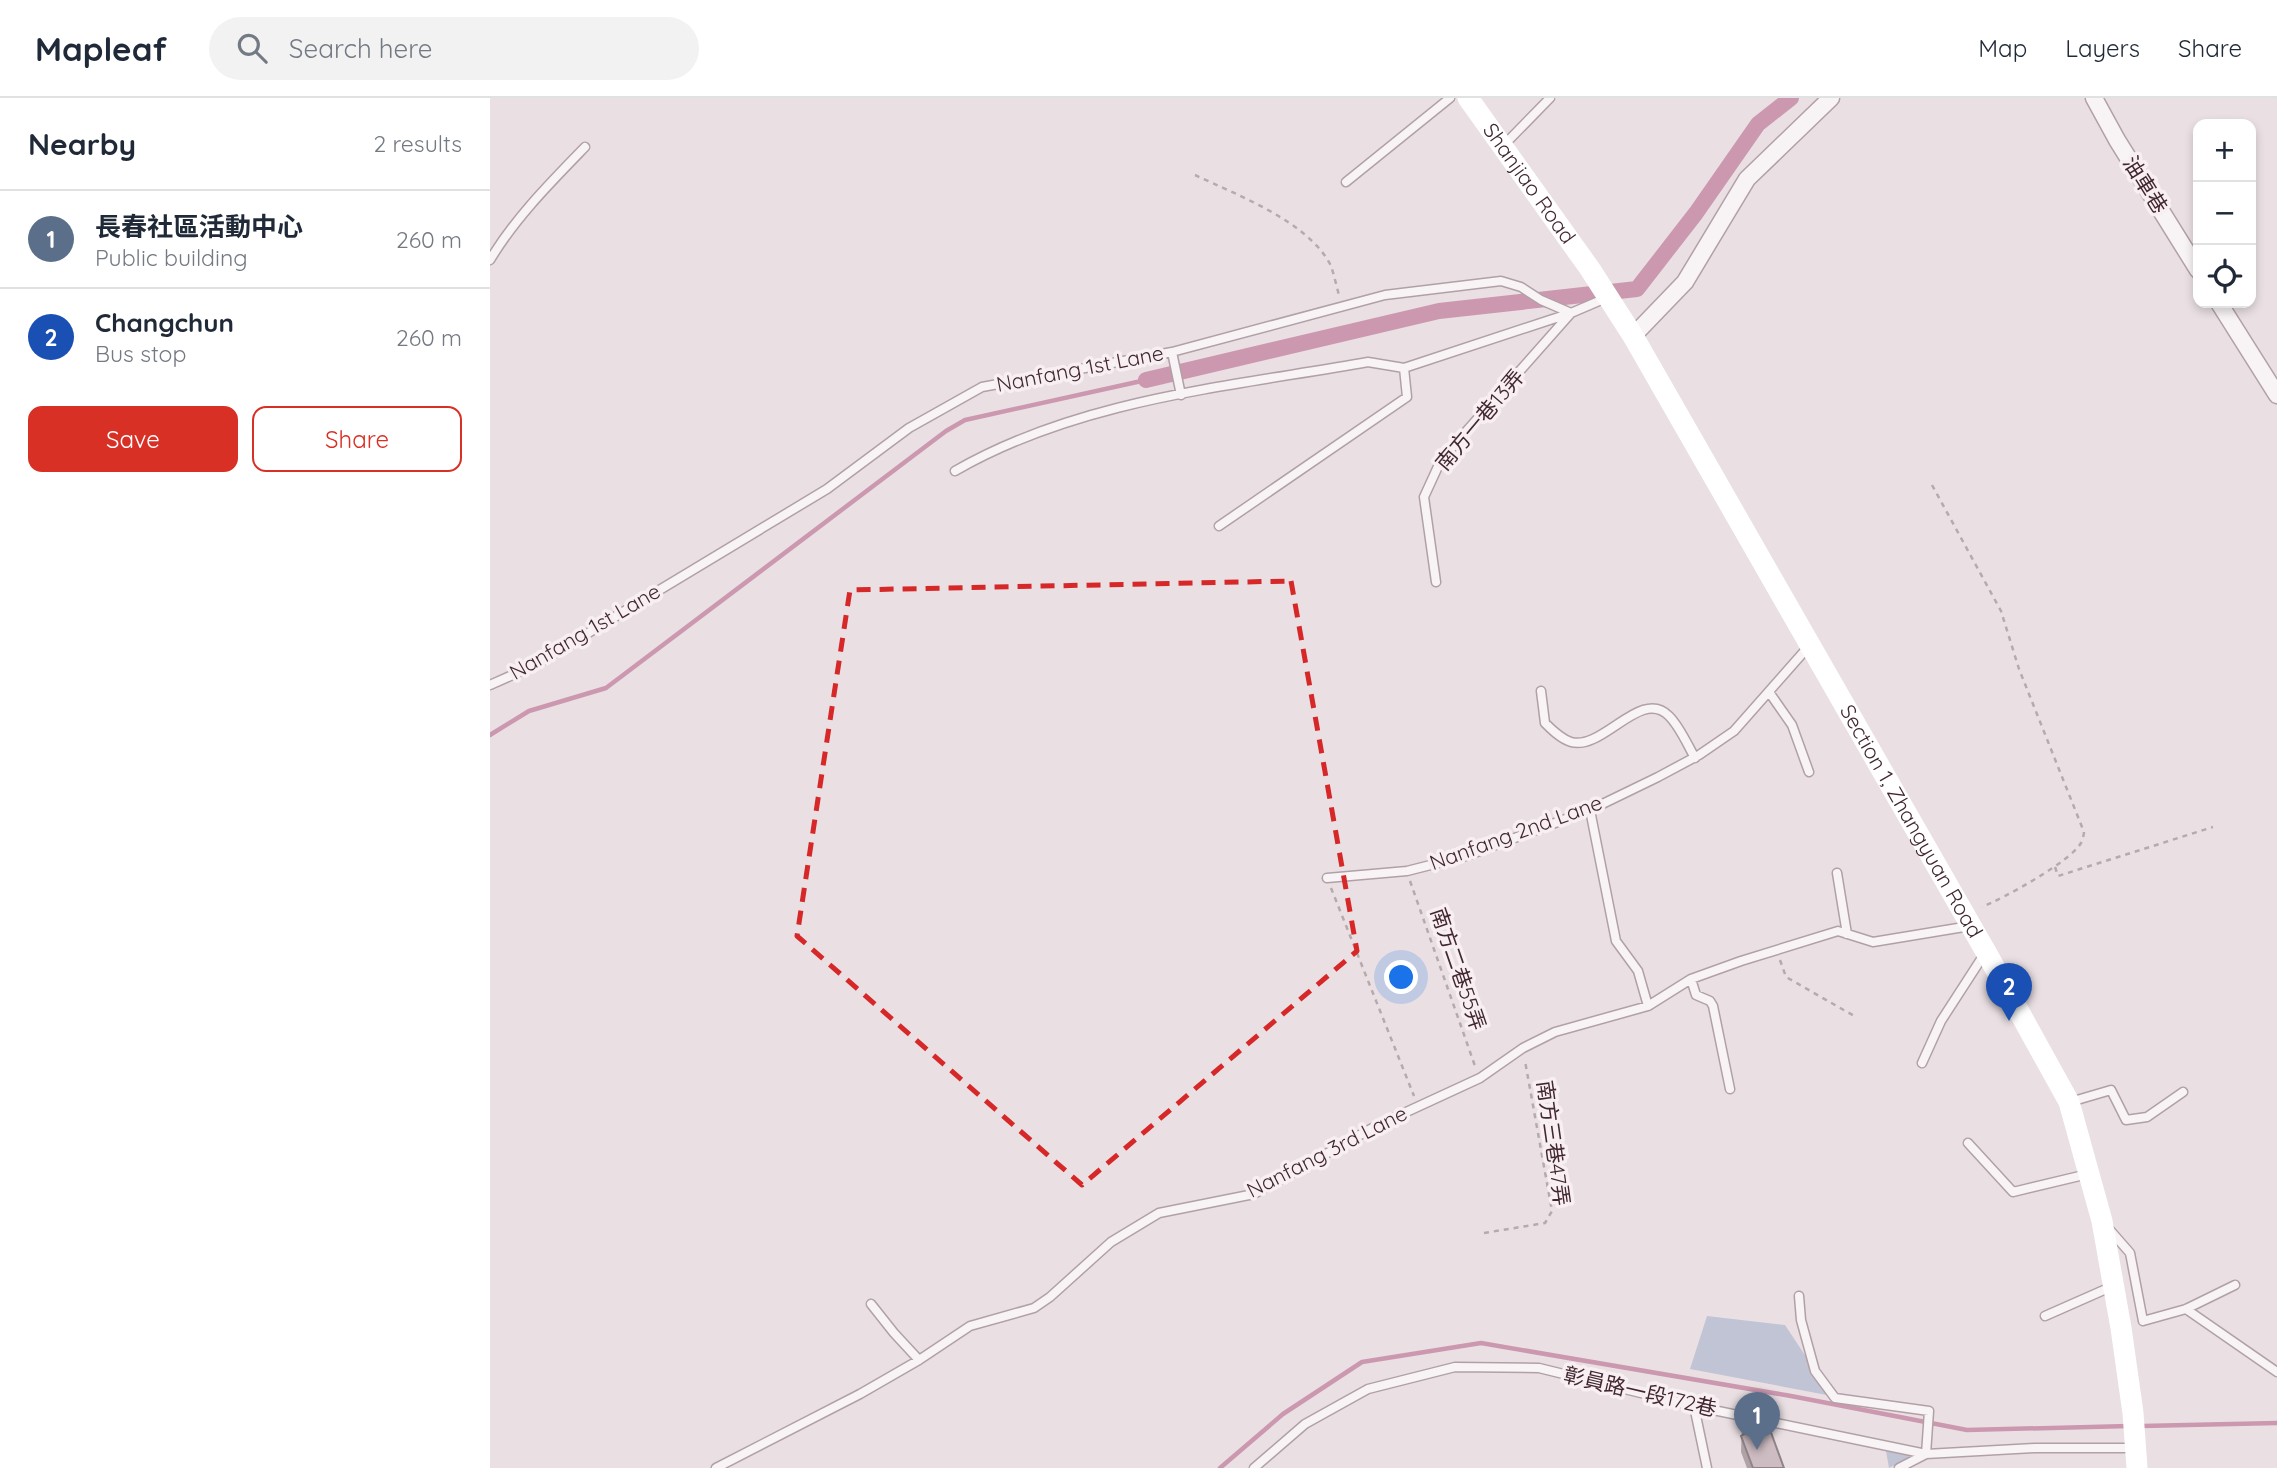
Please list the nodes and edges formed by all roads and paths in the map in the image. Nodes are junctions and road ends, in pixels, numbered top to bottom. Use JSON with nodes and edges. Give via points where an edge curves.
{"nodes":[{"id":1,"x":1450,"y":98,"type":"edge"},
{"id":2,"x":1468,"y":98,"type":"edge"},
{"id":3,"x":1550,"y":98,"type":"edge"},
{"id":4,"x":1831,"y":98,"type":"edge"},
{"id":5,"x":2094,"y":98,"type":"edge"},
{"id":6,"x":585,"y":147,"type":"dead end"},
{"id":7,"x":1503,"y":147,"type":"junction"},
{"id":8,"x":1195,"y":175,"type":"dead end"},
{"id":9,"x":1346,"y":182,"type":"dead end"},
{"id":10,"x":490,"y":260,"type":"edge"},
{"id":11,"x":2193,"y":262,"type":"edge"},
{"id":12,"x":1610,"y":301,"type":"junction"},
{"id":13,"x":1342,"y":306,"type":"junction"},
{"id":14,"x":2222,"y":308,"type":"edge"},
{"id":15,"x":1571,"y":313,"type":"junction"},
{"id":16,"x":1633,"y":336,"type":"junction"},
{"id":17,"x":1171,"y":352,"type":"junction"},
{"id":18,"x":1404,"y":369,"type":"junction"},
{"id":19,"x":2276,"y":390,"type":"edge"},
{"id":20,"x":1181,"y":395,"type":"junction"},
{"id":21,"x":956,"y":471,"type":"dead end"},
{"id":22,"x":1932,"y":485,"type":"dead end"},
{"id":23,"x":1219,"y":526,"type":"dead end"},
{"id":24,"x":1436,"y":582,"type":"dead end"},
{"id":25,"x":1811,"y":644,"type":"junction"},
{"id":26,"x":490,"y":685,"type":"edge"},
{"id":27,"x":1541,"y":691,"type":"dead end"},
{"id":28,"x":1769,"y":692,"type":"junction"},
{"id":29,"x":1695,"y":758,"type":"junction"},
{"id":30,"x":1810,"y":772,"type":"dead end"},
{"id":31,"x":1590,"y":810,"type":"junction"},
{"id":32,"x":2213,"y":827,"type":"dead end"},
{"id":33,"x":2055,"y":867,"type":"junction"},
{"id":34,"x":1407,"y":871,"type":"junction"},
{"id":35,"x":1837,"y":873,"type":"dead end"},
{"id":36,"x":1327,"y":878,"type":"joint"},
{"id":37,"x":1966,"y":919,"type":"junction"},
{"id":38,"x":1847,"y":934,"type":"junction"},
{"id":39,"x":1776,"y":950,"type":"junction"},
{"id":40,"x":1986,"y":952,"type":"junction"},
{"id":41,"x":1691,"y":979,"type":"junction"},
{"id":42,"x":1648,"y":1006,"type":"junction"},
{"id":43,"x":1856,"y":1017,"type":"dead end"},
{"id":44,"x":1523,"y":1048,"type":"junction"},
{"id":45,"x":1922,"y":1063,"type":"dead end"},
{"id":46,"x":1479,"y":1078,"type":"junction"},
{"id":47,"x":1730,"y":1089,"type":"dead end"},
{"id":48,"x":2183,"y":1092,"type":"dead end"},
{"id":49,"x":2069,"y":1102,"type":"junction"},
{"id":50,"x":1419,"y":1106,"type":"junction"},
{"id":51,"x":1968,"y":1143,"type":"dead end"},
{"id":52,"x":2089,"y":1174,"type":"junction"},
{"id":53,"x":2102,"y":1222,"type":"junction"},
{"id":54,"x":1484,"y":1234,"type":"dead end"},
{"id":55,"x":2235,"y":1285,"type":"dead end"},
{"id":56,"x":2113,"y":1286,"type":"junction"},
{"id":57,"x":1799,"y":1296,"type":"dead end"},
{"id":58,"x":871,"y":1304,"type":"dead end"},
{"id":59,"x":2186,"y":1309,"type":"junction"},
{"id":60,"x":2045,"y":1316,"type":"dead end"},
{"id":61,"x":919,"y":1360,"type":"junction"},
{"id":62,"x":2277,"y":1372,"type":"edge"},
{"id":63,"x":1694,"y":1406,"type":"junction"},
{"id":64,"x":2135,"y":1450,"type":"edge"},
{"id":65,"x":1926,"y":1454,"type":"junction"},
{"id":66,"x":716,"y":1468,"type":"edge"},
{"id":67,"x":1254,"y":1468,"type":"edge"},
{"id":68,"x":1707,"y":1468,"type":"edge"},
{"id":69,"x":1899,"y":1468,"type":"edge"}],
"edges":[{"from":1,"to":9,"type":"lane"},
{"from":2,"to":7,"type":"main road","name":"Shanjiao Road"},
{"from":3,"to":7,"type":"lane"},
{"from":4,"to":16,"type":"street","via":[[1746,179],[1685,282]]},
{"from":5,"to":11,"type":"street","name":"油車巷"},
{"from":6,"to":10,"type":"lane","via":[[502,240]]},
{"from":7,"to":12,"type":"main road","name":"Shanjiao Road"},
{"from":8,"to":13,"type":"path","via":[[1291,223],[1331,266]]},
{"from":12,"to":15,"type":"lane"},
{"from":12,"to":16,"type":"main road","name":"Section 1, Zhangyuan Road"},
{"from":13,"to":15,"type":"lane","name":"Nanfang 1st Lane","via":[[1385,295],[1501,281]]},
{"from":13,"to":17,"type":"lane","name":"Nanfang 1st Lane"},
{"from":14,"to":19,"type":"street"},
{"from":15,"to":18,"type":"lane"},
{"from":15,"to":24,"type":"lane","name":"南方一巷13弄","via":[[1441,460],[1424,497]]},
{"from":16,"to":25,"type":"main road","name":"Section 1, Zhangyuan Road"},
{"from":17,"to":20,"type":"lane"},
{"from":17,"to":26,"type":"lane","name":"Nanfang 1st Lane","via":[[982,387],[909,428],[827,489],[535,665]]},
{"from":18,"to":20,"type":"lane","via":[[1368,362]]},
{"from":18,"to":23,"type":"lane","via":[[1407,397]]},
{"from":20,"to":21,"type":"lane","via":[[1112,408],[1030,434]]},
{"from":22,"to":33,"type":"path","via":[[2001,611],[2019,669],[2084,832],[2077,849]]},
{"from":25,"to":28,"type":"lane","name":"Nanfang 2nd Lane"},
{"from":25,"to":37,"type":"main road","name":"Section 1, Zhangyuan Road"},
{"from":27,"to":29,"type":"lane","via":[[1545,723],[1573,743],[1606,732],[1639,710],[1654,708],[1667,714]]},
{"from":28,"to":29,"type":"lane","name":"Nanfang 2nd Lane","via":[[1734,731]]},
{"from":28,"to":30,"type":"lane","via":[[1792,725]]},
{"from":29,"to":31,"type":"lane","name":"Nanfang 2nd Lane"},
{"from":31,"to":34,"type":"lane","name":"Nanfang 2nd Lane","via":[[1466,856]]},
{"from":31,"to":42,"type":"lane","via":[[1616,941],[1638,971]]},
{"from":32,"to":33,"type":"path","via":[[2058,876]]},
{"from":33,"to":37,"type":"path"},
{"from":34,"to":36,"type":"lane","name":"Nanfang 2nd Lane"},
{"from":34,"to":46,"type":"path","name":"南方二巷55弄"},
{"from":35,"to":38,"type":"lane"},
{"from":36,"to":50,"type":"path"},
{"from":37,"to":38,"type":"lane","name":"Nanfang 3rd Lane","via":[[1873,942]]},
{"from":37,"to":40,"type":"main road","name":"Section 1, Zhangyuan Road"},
{"from":38,"to":39,"type":"lane","name":"Nanfang 3rd Lane","via":[[1838,931]]},
{"from":39,"to":41,"type":"lane","name":"Nanfang 3rd Lane"},
{"from":39,"to":43,"type":"path","via":[[1786,977]]},
{"from":40,"to":45,"type":"lane","via":[[1941,1021]]},
{"from":40,"to":49,"type":"main road","name":"Section 1, Zhangyuan Road"},
{"from":41,"to":42,"type":"lane","name":"Nanfang 3rd Lane"},
{"from":41,"to":47,"type":"lane","via":[[1696,995],[1713,1006]]},
{"from":42,"to":44,"type":"lane","name":"Nanfang 3rd Lane","via":[[1555,1032]]},
{"from":44,"to":46,"type":"lane","name":"Nanfang 3rd Lane"},
{"from":44,"to":54,"type":"path","name":"南方三巷47弄","via":[[1552,1211],[1545,1223]]},
{"from":46,"to":50,"type":"lane","name":"Nanfang 3rd Lane"},
{"from":48,"to":49,"type":"lane","via":[[2147,1117],[2126,1120],[2111,1090]]},
{"from":49,"to":52,"type":"main road","name":"Section 1, Zhangyuan Road"},
{"from":50,"to":61,"type":"lane","name":"Nanfang 3rd Lane","via":[[1254,1194],[1159,1213],[1111,1242],[1034,1308],[970,1326]]},
{"from":51,"to":52,"type":"lane","via":[[2013,1192]]},
{"from":52,"to":53,"type":"main road","name":"Section 1, Zhangyuan Road"},
{"from":53,"to":56,"type":"main road","name":"Section 1, Zhangyuan Road"},
{"from":53,"to":59,"type":"lane","via":[[2130,1253],[2143,1321]]},
{"from":55,"to":59,"type":"lane"},
{"from":56,"to":60,"type":"lane"},
{"from":56,"to":64,"type":"main road","name":"Section 1, Zhangyuan Road"},
{"from":57,"to":65,"type":"lane","via":[[1815,1371],[1835,1398],[1929,1411]]},
{"from":58,"to":61,"type":"lane"},
{"from":59,"to":62,"type":"lane"},
{"from":61,"to":66,"type":"lane","name":"Nanfang 3rd Lane"},
{"from":63,"to":65,"type":"lane","name":"彰員路一段172巷"},
{"from":63,"to":67,"type":"lane","name":"彰員路一段172巷","via":[[1538,1368],[1455,1367],[1368,1388],[1305,1424]]},
{"from":63,"to":68,"type":"lane"},
{"from":64,"to":65,"type":"lane","name":"彰員路一段172巷","via":[[2035,1448]]},
{"from":65,"to":69,"type":"lane"}]}
